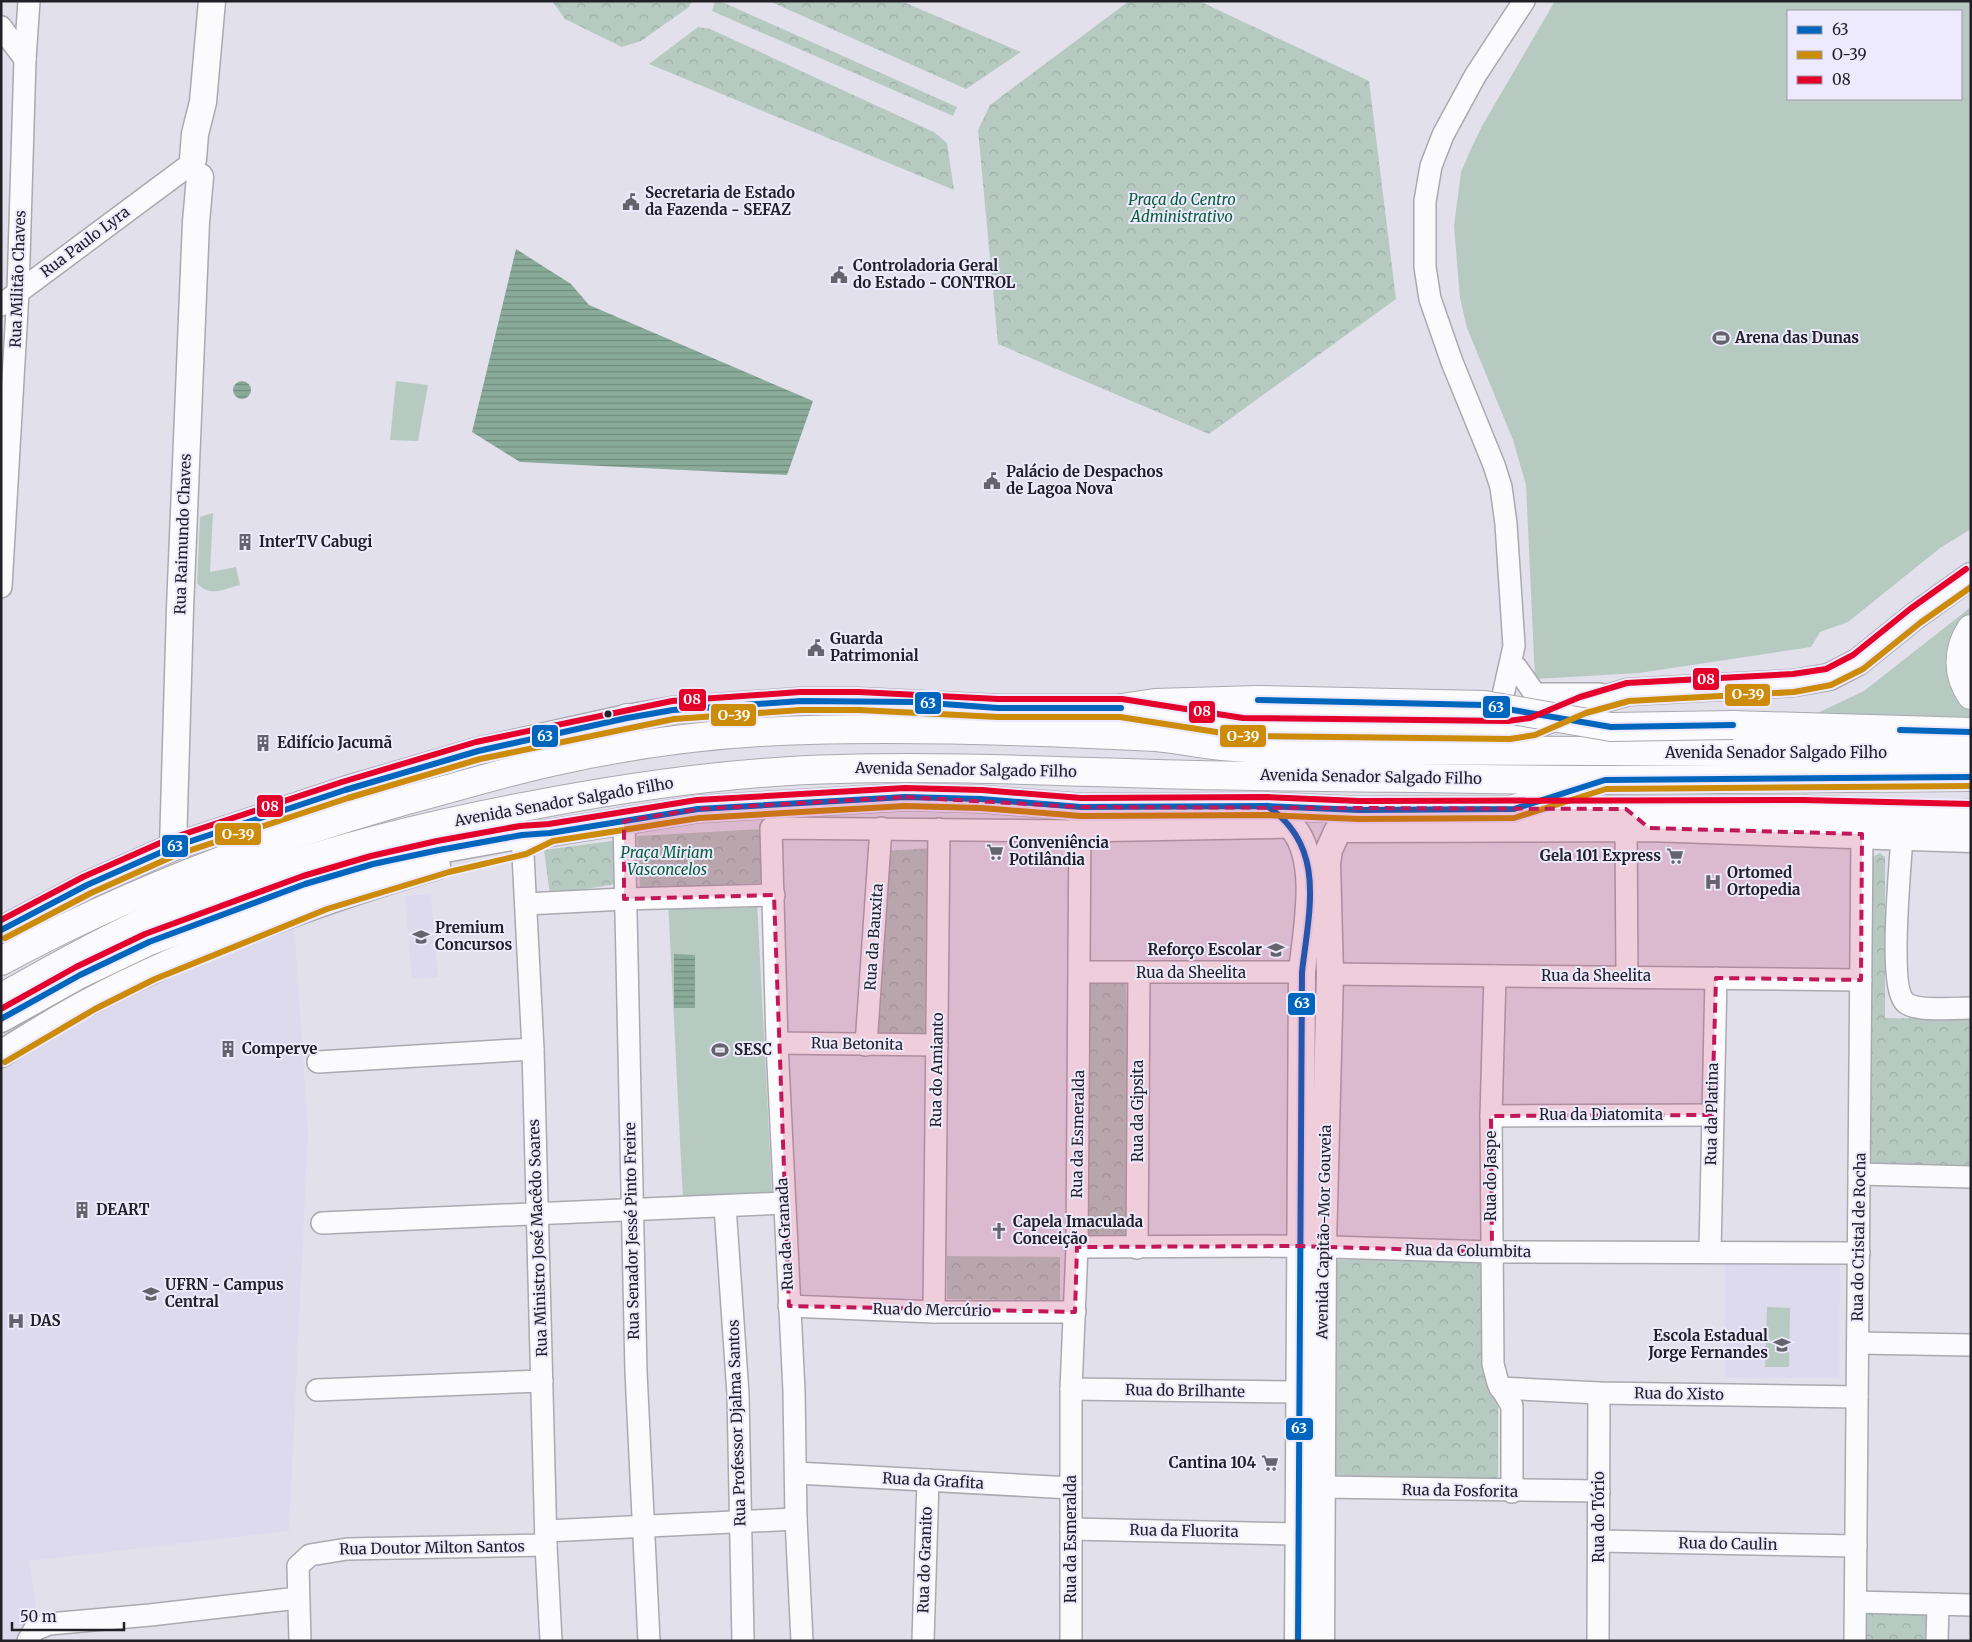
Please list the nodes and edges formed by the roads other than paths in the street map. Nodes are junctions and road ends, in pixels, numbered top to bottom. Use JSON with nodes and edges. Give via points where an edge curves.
{"nodes":[{"id":1,"x":29,"y":1,"type":"edge"},
{"id":2,"x":212,"y":1,"type":"edge"},
{"id":3,"x":1524,"y":1,"type":"edge"},
{"id":4,"x":1,"y":27,"type":"edge"},
{"id":5,"x":25,"y":59,"type":"junction"},
{"id":6,"x":191,"y":170,"type":"junction"},
{"id":7,"x":218,"y":196,"type":"dead end"},
{"id":8,"x":196,"y":225,"type":"junction"},
{"id":9,"x":18,"y":292,"type":"junction"},
{"id":10,"x":1,"y":305,"type":"edge"},
{"id":11,"x":1971,"y":576,"type":"edge"},
{"id":12,"x":1,"y":587,"type":"edge"},
{"id":13,"x":1971,"y":629,"type":"edge"},
{"id":14,"x":1515,"y":661,"type":"junction"},
{"id":15,"x":1628,"y":692,"type":"junction"},
{"id":16,"x":1971,"y":695,"type":"edge"},
{"id":17,"x":1121,"y":708,"type":"junction"},
{"id":18,"x":627,"y":718,"type":"junction"},
{"id":19,"x":1242,"y":727,"type":"junction"},
{"id":20,"x":1532,"y":727,"type":"junction"},
{"id":21,"x":1494,"y":731,"type":"junction"},
{"id":22,"x":1971,"y":732,"type":"edge"},
{"id":23,"x":1161,"y":738,"type":"junction"},
{"id":24,"x":1971,"y":752,"type":"edge"},
{"id":25,"x":553,"y":761,"type":"junction"},
{"id":26,"x":1971,"y":777,"type":"edge"},
{"id":27,"x":1605,"y":780,"type":"junction"},
{"id":28,"x":1266,"y":806,"type":"junction"},
{"id":29,"x":1514,"y":809,"type":"junction"},
{"id":30,"x":1971,"y":813,"type":"edge"},
{"id":31,"x":1080,"y":819,"type":"junction"},
{"id":32,"x":624,"y":821,"type":"junction"},
{"id":33,"x":1634,"y":821,"type":"junction"},
{"id":34,"x":1293,"y":827,"type":"junction"},
{"id":35,"x":771,"y":828,"type":"joint"},
{"id":36,"x":881,"y":828,"type":"junction"},
{"id":37,"x":939,"y":829,"type":"junction"},
{"id":38,"x":1862,"y":834,"type":"junction"},
{"id":39,"x":1902,"y":835,"type":"junction"},
{"id":40,"x":1971,"y":839,"type":"edge"},
{"id":41,"x":523,"y":840,"type":"junction"},
{"id":42,"x":173,"y":847,"type":"junction"},
{"id":43,"x":774,"y":895,"type":"junction"},
{"id":44,"x":624,"y":899,"type":"junction"},
{"id":45,"x":526,"y":904,"type":"junction"},
{"id":46,"x":1,"y":930,"type":"edge"},
{"id":47,"x":1,"y":961,"type":"edge"},
{"id":48,"x":1080,"y":972,"type":"junction"},
{"id":49,"x":1302,"y":972,"type":"junction"},
{"id":50,"x":1139,"y":973,"type":"junction"},
{"id":51,"x":1330,"y":974,"type":"junction"},
{"id":52,"x":1495,"y":976,"type":"junction"},
{"id":53,"x":1627,"y":976,"type":"junction"},
{"id":54,"x":1716,"y":978,"type":"junction"},
{"id":55,"x":1861,"y":980,"type":"junction"},
{"id":56,"x":1,"y":998,"type":"edge"},
{"id":57,"x":1971,"y":1008,"type":"edge"},
{"id":58,"x":1,"y":1019,"type":"edge"},
{"id":59,"x":777,"y":1043,"type":"junction"},
{"id":60,"x":866,"y":1045,"type":"junction"},
{"id":61,"x":937,"y":1045,"type":"junction"},
{"id":62,"x":533,"y":1049,"type":"junction"},
{"id":63,"x":1,"y":1054,"type":"edge"},
{"id":64,"x":318,"y":1062,"type":"dead end"},
{"id":65,"x":1712,"y":1115,"type":"junction"},
{"id":66,"x":1491,"y":1116,"type":"junction"},
{"id":67,"x":1859,"y":1174,"type":"junction"},
{"id":68,"x":1971,"y":1177,"type":"edge"},
{"id":69,"x":784,"y":1203,"type":"junction"},
{"id":70,"x":726,"y":1206,"type":"junction"},
{"id":71,"x":632,"y":1210,"type":"junction"},
{"id":72,"x":537,"y":1214,"type":"junction"},
{"id":73,"x":322,"y":1223,"type":"dead end"},
{"id":74,"x":1311,"y":1246,"type":"junction"},
{"id":75,"x":1077,"y":1247,"type":"junction"},
{"id":76,"x":1137,"y":1248,"type":"junction"},
{"id":77,"x":1710,"y":1251,"type":"junction"},
{"id":78,"x":1492,"y":1252,"type":"junction"},
{"id":79,"x":1859,"y":1253,"type":"junction"},
{"id":80,"x":789,"y":1306,"type":"junction"},
{"id":81,"x":934,"y":1312,"type":"junction"},
{"id":82,"x":1075,"y":1312,"type":"junction"},
{"id":83,"x":1858,"y":1343,"type":"junction"},
{"id":84,"x":1971,"y":1345,"type":"edge"},
{"id":85,"x":542,"y":1381,"type":"junction"},
{"id":86,"x":1500,"y":1388,"type":"junction"},
{"id":87,"x":1071,"y":1389,"type":"junction"},
{"id":88,"x":317,"y":1390,"type":"dead end"},
{"id":89,"x":1298,"y":1392,"type":"junction"},
{"id":90,"x":1599,"y":1393,"type":"junction"},
{"id":91,"x":1857,"y":1397,"type":"junction"},
{"id":92,"x":796,"y":1474,"type":"junction"},
{"id":93,"x":928,"y":1480,"type":"junction"},
{"id":94,"x":1322,"y":1487,"type":"junction"},
{"id":95,"x":1071,"y":1488,"type":"junction"},
{"id":96,"x":1512,"y":1492,"type":"junction"},
{"id":97,"x":1599,"y":1492,"type":"junction"},
{"id":98,"x":796,"y":1519,"type":"junction"},
{"id":99,"x":740,"y":1522,"type":"junction"},
{"id":100,"x":642,"y":1525,"type":"junction"},
{"id":101,"x":1071,"y":1529,"type":"junction"},
{"id":102,"x":1298,"y":1534,"type":"junction"},
{"id":103,"x":546,"y":1538,"type":"junction"},
{"id":104,"x":1599,"y":1541,"type":"junction"},
{"id":105,"x":1856,"y":1546,"type":"junction"},
{"id":106,"x":298,"y":1598,"type":"junction"},
{"id":107,"x":1856,"y":1602,"type":"junction"},
{"id":108,"x":1938,"y":1604,"type":"junction"},
{"id":109,"x":1971,"y":1605,"type":"edge"},
{"id":110,"x":28,"y":1641,"type":"edge"},
{"id":111,"x":300,"y":1641,"type":"edge"},
{"id":112,"x":551,"y":1641,"type":"edge"},
{"id":113,"x":649,"y":1641,"type":"edge"},
{"id":114,"x":743,"y":1641,"type":"edge"},
{"id":115,"x":802,"y":1641,"type":"edge"},
{"id":116,"x":923,"y":1641,"type":"edge"},
{"id":117,"x":1071,"y":1641,"type":"edge"},
{"id":118,"x":1298,"y":1641,"type":"edge"},
{"id":119,"x":1321,"y":1641,"type":"edge"},
{"id":120,"x":1598,"y":1641,"type":"edge"},
{"id":121,"x":1855,"y":1641,"type":"edge"},
{"id":122,"x":1937,"y":1641,"type":"edge"}],
"edges":[{"from":1,"to":5,"type":"street","name":"Rua Militão Chaves"},
{"from":2,"to":6,"type":"main road","name":"Rua Raimundo Chaves","via":[[203,102]]},
{"from":3,"to":14,"type":"street","via":[[1475,76],[1443,135],[1431,166],[1426,201],[1426,267],[1430,299],[1501,488],[1510,565]]},
{"from":4,"to":5,"type":"street"},
{"from":5,"to":9,"type":"street","name":"Rua Militão Chaves"},
{"from":6,"to":8,"type":"main road","name":"Rua Raimundo Chaves"},
{"from":6,"to":9,"type":"street","name":"Rua Paulo Lyra"},
{"from":7,"to":8,"type":"main road"},
{"from":8,"to":42,"type":"main road","name":"Rua Raimundo Chaves"},
{"from":9,"to":10,"type":"street","name":"Rua Paulo Lyra"},
{"from":9,"to":12,"type":"street","name":"Rua Militão Chaves"},
{"from":11,"to":15,"type":"main road","via":[[1858,662],[1828,677],[1794,683]]},
{"from":13,"to":16,"type":"highway","via":[[1960,658],[1962,675]]},
{"from":14,"to":15,"type":"street","via":[[1530,690],[1542,696]]},
{"from":14,"to":20,"type":"street"},
{"from":14,"to":21,"type":"street"},
{"from":15,"to":20,"type":"main road","via":[[1583,705]]},
{"from":17,"to":18,"type":"main road","via":[[998,708],[916,702],[811,701],[673,710]]},
{"from":17,"to":19,"type":"main road"},
{"from":17,"to":22,"type":"highway","bridge":true,"via":[[1155,703],[1258,700],[1484,705],[1611,727],[1732,725]]},
{"from":18,"to":25,"type":"highway"},
{"from":18,"to":42,"type":"main road","via":[[478,751],[345,790]]},
{"from":19,"to":21,"type":"main road"},
{"from":19,"to":23,"type":"highway"},
{"from":20,"to":21,"type":"main road"},
{"from":23,"to":24,"type":"highway","name":"Avenida Senador Salgado Filho","via":[[1289,750]]},
{"from":23,"to":25,"type":"highway","name":"Avenida Senador Salgado Filho","via":[[980,730],[808,730],[723,735]]},
{"from":25,"to":47,"type":"highway","name":"Avenida Senador Salgado Filho","via":[[374,808],[243,852],[94,913]]},
{"from":26,"to":27,"type":"highway","name":"Avenida Senador Salgado Filho"},
{"from":27,"to":29,"type":"highway"},
{"from":27,"to":56,"type":"highway","name":"Avenida Senador Salgado Filho","via":[[1140,775],[904,768],[767,772],[642,786],[477,816],[367,841],[287,866],[215,892],[129,930]]},
{"from":28,"to":29,"type":"main road","name":"Avenida Senador Salgado Filho","via":[[1359,810]]},
{"from":28,"to":31,"type":"main road","name":"Avenida Senador Salgado Filho"},
{"from":28,"to":34,"type":"main road"},
{"from":29,"to":33,"type":"main road","name":"Avenida Senador Salgado Filho"},
{"from":30,"to":33,"type":"main road","via":[[1803,809]]},
{"from":31,"to":32,"type":"main road","name":"Avenida Senador Salgado Filho","via":[[981,799],[905,797],[698,809]]},
{"from":31,"to":34,"type":"street","name":"Avenida Senador Salgado Filho"},
{"from":31,"to":37,"type":"street","name":"Avenida Senador Salgado Filho"},
{"from":31,"to":48,"type":"street","name":"Rua da Esmeralda"},
{"from":32,"to":41,"type":"main road","name":"Avenida Senador Salgado Filho"},
{"from":32,"to":44,"type":"street","name":"Rua Senador Jessé Pinto Freire"},
{"from":33,"to":38,"type":"main road"},
{"from":33,"to":51,"type":"main road","name":"Avenida Capitão-Mor Gouveia","via":[[1344,829],[1337,832],[1327,864]]},
{"from":33,"to":53,"type":"street"},
{"from":34,"to":49,"type":"main road","via":[[1303,845],[1308,875]]},
{"from":35,"to":36,"type":"street","name":"Avenida Senador Salgado Filho"},
{"from":35,"to":43,"type":"street","name":"Rua da Granada"},
{"from":36,"to":37,"type":"street","name":"Avenida Senador Salgado Filho"},
{"from":36,"to":60,"type":"street","name":"Rua da Bauxita"},
{"from":37,"to":61,"type":"street","name":"Rua do Amianto"},
{"from":38,"to":39,"type":"main road"},
{"from":38,"to":55,"type":"street","name":"Rua do Cristal de Rocha"},
{"from":39,"to":40,"type":"main road"},
{"from":39,"to":57,"type":"street","via":[[1896,962],[1899,992],[1906,1002],[1920,1008]]},
{"from":41,"to":45,"type":"street","name":"Rua Ministro José Macêdo Soares"},
{"from":41,"to":58,"type":"main road","name":"Avenida Senador Salgado Filho","via":[[373,864],[305,884],[149,942],[80,975]]},
{"from":41,"to":63,"type":"main road","via":[[280,917],[151,970]]},
{"from":42,"to":46,"type":"main road","via":[[87,885]]},
{"from":43,"to":44,"type":"street"},
{"from":43,"to":59,"type":"street","name":"Rua da Granada"},
{"from":44,"to":45,"type":"street"},
{"from":44,"to":71,"type":"street","name":"Rua Senador Jessé Pinto Freire"},
{"from":45,"to":62,"type":"street","name":"Rua Ministro José Macêdo Soares"},
{"from":48,"to":50,"type":"street","name":"Rua da Sheelita"},
{"from":48,"to":75,"type":"street","name":"Rua da Esmeralda"},
{"from":49,"to":50,"type":"street","name":"Rua da Sheelita"},
{"from":49,"to":74,"type":"main road"},
{"from":50,"to":76,"type":"street","name":"Rua da Gipsita"},
{"from":51,"to":52,"type":"street","name":"Rua da Sheelita"},
{"from":51,"to":74,"type":"main road","name":"Avenida Capitão-Mor Gouveia"},
{"from":52,"to":53,"type":"street","name":"Rua da Sheelita"},
{"from":52,"to":66,"type":"street","name":"Rua do Jaspe"},
{"from":53,"to":54,"type":"street","name":"Rua da Sheelita"},
{"from":54,"to":55,"type":"street","name":"Rua da Sheelita"},
{"from":54,"to":65,"type":"street","name":"Rua da Platina"},
{"from":55,"to":67,"type":"street","name":"Rua do Cristal de Rocha"},
{"from":59,"to":60,"type":"street","name":"Rua Betonita"},
{"from":59,"to":69,"type":"street","name":"Rua da Granada"},
{"from":60,"to":61,"type":"street","name":"Rua Betonita"},
{"from":61,"to":81,"type":"street","name":"Rua do Amianto"},
{"from":62,"to":64,"type":"street"},
{"from":62,"to":72,"type":"street","name":"Rua Ministro José Macêdo Soares"},
{"from":65,"to":66,"type":"street","name":"Rua da Diatomita"},
{"from":65,"to":77,"type":"street","name":"Rua da Platina"},
{"from":66,"to":78,"type":"street","name":"Rua do Jaspe"},
{"from":67,"to":68,"type":"street"},
{"from":67,"to":79,"type":"street","name":"Rua do Cristal de Rocha"},
{"from":69,"to":70,"type":"street"},
{"from":69,"to":80,"type":"street","name":"Rua da Granada"},
{"from":70,"to":71,"type":"street"},
{"from":70,"to":99,"type":"street","name":"Rua Professor Djalma Santos","via":[[738,1394]]},
{"from":71,"to":72,"type":"street"},
{"from":71,"to":100,"type":"street","name":"Rua Senador Jessé Pinto Freire"},
{"from":72,"to":73,"type":"street"},
{"from":72,"to":85,"type":"street","name":"Rua Ministro José Macêdo Soares"},
{"from":74,"to":76,"type":"street","name":"Rua da Columbita"},
{"from":74,"to":78,"type":"street","name":"Rua da Columbita"},
{"from":74,"to":89,"type":"main road"},
{"from":74,"to":94,"type":"main road","name":"Avenida Capitão-Mor Gouveia"},
{"from":75,"to":76,"type":"street","name":"Rua da Columbita"},
{"from":75,"to":82,"type":"street","name":"Rua da Esmeralda"},
{"from":77,"to":78,"type":"street","name":"Rua da Columbita"},
{"from":77,"to":79,"type":"street","name":"Rua da Columbita"},
{"from":78,"to":86,"type":"street","name":"Rua do Jaspe","via":[[1493,1364]]},
{"from":79,"to":83,"type":"street","name":"Rua do Cristal de Rocha"},
{"from":80,"to":81,"type":"street","name":"Rua do Mercúrio"},
{"from":80,"to":92,"type":"street","name":"Rua da Granada"},
{"from":81,"to":82,"type":"street","name":"Rua do Mercúrio"},
{"from":82,"to":87,"type":"street","name":"Rua da Esmeralda"},
{"from":83,"to":84,"type":"street"},
{"from":83,"to":91,"type":"street","name":"Rua do Cristal de Rocha"},
{"from":85,"to":88,"type":"street"},
{"from":85,"to":103,"type":"street","name":"Rua Ministro José Macêdo Soares"},
{"from":86,"to":90,"type":"street","name":"Rua do Xisto"},
{"from":86,"to":96,"type":"street","name":"Rua do Jaspe","via":[[1514,1415]]},
{"from":87,"to":89,"type":"street","name":"Rua do Brilhante"},
{"from":87,"to":95,"type":"street","name":"Rua da Esmeralda"},
{"from":89,"to":102,"type":"main road"},
{"from":90,"to":91,"type":"street","name":"Rua do Xisto"},
{"from":90,"to":97,"type":"street","name":"Rua do Tório"},
{"from":91,"to":105,"type":"street","name":"Rua do Cristal de Rocha"},
{"from":92,"to":93,"type":"street","name":"Rua da Grafita"},
{"from":92,"to":98,"type":"street","name":"Rua da Granada"},
{"from":93,"to":95,"type":"street","name":"Rua da Grafita"},
{"from":93,"to":116,"type":"street","name":"Rua do Granito"},
{"from":94,"to":96,"type":"street","name":"Rua da Fosforita"},
{"from":94,"to":119,"type":"main road","name":"Avenida Capitão-Mor Gouveia"},
{"from":95,"to":101,"type":"street","name":"Rua da Esmeralda"},
{"from":96,"to":97,"type":"street","name":"Rua da Fosforita"},
{"from":97,"to":104,"type":"street","name":"Rua do Tório"},
{"from":98,"to":99,"type":"street","name":"Rua Doutor Milton Santos"},
{"from":98,"to":115,"type":"street","name":"Rua da Granada"},
{"from":99,"to":100,"type":"street","name":"Rua Doutor Milton Santos"},
{"from":99,"to":114,"type":"street","name":"Rua Professor Djalma Santos"},
{"from":100,"to":103,"type":"street","name":"Rua Doutor Milton Santos"},
{"from":100,"to":113,"type":"street","name":"Rua Senador Jessé Pinto Freire"},
{"from":101,"to":102,"type":"street","name":"Rua da Fluorita"},
{"from":101,"to":117,"type":"street","name":"Rua da Esmeralda"},
{"from":102,"to":118,"type":"main road"},
{"from":103,"to":106,"type":"street","name":"Rua Doutor Milton Santos","via":[[318,1553],[306,1557],[298,1566]]},
{"from":103,"to":112,"type":"street","name":"Rua Ministro José Macêdo Soares"},
{"from":104,"to":105,"type":"street","name":"Rua do Caulin"},
{"from":104,"to":120,"type":"street","name":"Rua do Tório"},
{"from":105,"to":107,"type":"street","name":"Rua do Cristal de Rocha"},
{"from":106,"to":110,"type":"street","via":[[49,1624],[34,1630]]},
{"from":106,"to":111,"type":"street"},
{"from":107,"to":108,"type":"street"},
{"from":107,"to":121,"type":"street","name":"Rua do Cristal de Rocha"},
{"from":108,"to":109,"type":"street"},
{"from":108,"to":122,"type":"street"}]}
